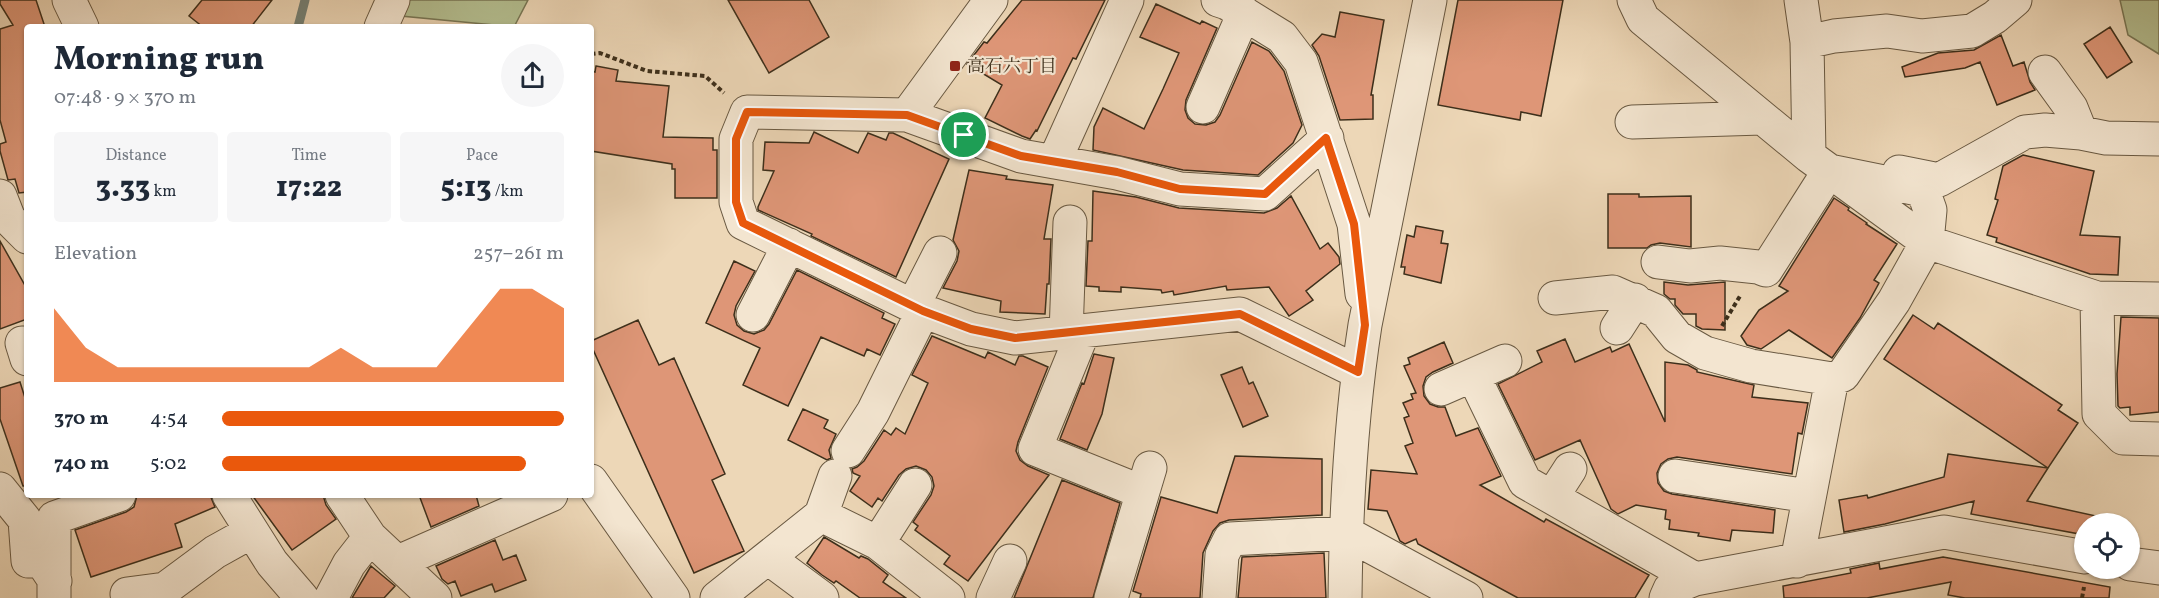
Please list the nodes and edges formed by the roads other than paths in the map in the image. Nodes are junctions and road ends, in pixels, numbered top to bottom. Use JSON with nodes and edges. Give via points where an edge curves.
{"nodes":[{"id":1,"x":69,"y":0,"type":"edge"},
{"id":2,"x":393,"y":0,"type":"edge"},
{"id":3,"x":991,"y":0,"type":"edge"},
{"id":4,"x":1127,"y":0,"type":"edge"},
{"id":5,"x":1430,"y":0,"type":"edge"},
{"id":6,"x":1634,"y":0,"type":"edge"},
{"id":7,"x":1801,"y":0,"type":"edge"},
{"id":8,"x":2015,"y":0,"type":"edge"},
{"id":9,"x":1231,"y":7,"type":"edge"},
{"id":10,"x":81,"y":24,"type":"edge"},
{"id":11,"x":382,"y":24,"type":"edge"},
{"id":12,"x":1807,"y":42,"type":"junction"},
{"id":13,"x":2045,"y":72,"type":"dead end"},
{"id":14,"x":1203,"y":107,"type":"dead end"},
{"id":15,"x":907,"y":115,"type":"junction"},
{"id":16,"x":1762,"y":118,"type":"junction"},
{"id":17,"x":1632,"y":122,"type":"dead end"},
{"id":18,"x":2081,"y":133,"type":"junction"},
{"id":19,"x":1326,"y":138,"type":"junction"},
{"id":20,"x":2159,"y":139,"type":"edge"},
{"id":21,"x":1054,"y":162,"type":"junction"},
{"id":22,"x":1828,"y":167,"type":"junction"},
{"id":23,"x":0,"y":196,"type":"edge"},
{"id":24,"x":1932,"y":211,"type":"junction"},
{"id":25,"x":1070,"y":222,"type":"dead end"},
{"id":26,"x":24,"y":234,"type":"edge"},
{"id":27,"x":789,"y":245,"type":"junction"},
{"id":28,"x":940,"y":253,"type":"dead end"},
{"id":29,"x":1658,"y":262,"type":"dead end"},
{"id":30,"x":1555,"y":298,"type":"dead end"},
{"id":31,"x":2097,"y":298,"type":"junction"},
{"id":32,"x":2159,"y":299,"type":"edge"},
{"id":33,"x":1635,"y":300,"type":"junction"},
{"id":34,"x":918,"y":308,"type":"junction"},
{"id":35,"x":753,"y":315,"type":"dead end"},
{"id":36,"x":1365,"y":325,"type":"junction"},
{"id":37,"x":1617,"y":328,"type":"dead end"},
{"id":38,"x":1074,"y":333,"type":"junction"},
{"id":39,"x":1505,"y":361,"type":"dead end"},
{"id":40,"x":1358,"y":372,"type":"junction"},
{"id":41,"x":1473,"y":375,"type":"junction"},
{"id":42,"x":1832,"y":379,"type":"junction"},
{"id":43,"x":1442,"y":389,"type":"dead end"},
{"id":44,"x":2159,"y":439,"type":"edge"},
{"id":45,"x":1570,"y":469,"type":"dead end"},
{"id":46,"x":1675,"y":476,"type":"dead end"},
{"id":47,"x":594,"y":485,"type":"edge"},
{"id":48,"x":915,"y":485,"type":"dead end"},
{"id":49,"x":0,"y":489,"type":"edge"},
{"id":50,"x":1809,"y":496,"type":"junction"},
{"id":51,"x":1552,"y":497,"type":"junction"},
{"id":52,"x":111,"y":498,"type":"edge"},
{"id":53,"x":231,"y":498,"type":"edge"},
{"id":54,"x":344,"y":498,"type":"edge"},
{"id":55,"x":543,"y":498,"type":"edge"},
{"id":56,"x":820,"y":515,"type":"junction"},
{"id":57,"x":251,"y":532,"type":"junction"},
{"id":58,"x":1346,"y":533,"type":"junction"},
{"id":59,"x":370,"y":537,"type":"junction"},
{"id":60,"x":878,"y":543,"type":"junction"},
{"id":61,"x":2074,"y":555,"type":"edge"},
{"id":62,"x":768,"y":558,"type":"junction"},
{"id":63,"x":1010,"y":561,"type":"dead end"},
{"id":64,"x":1797,"y":561,"type":"junction"},
{"id":65,"x":398,"y":562,"type":"junction"},
{"id":66,"x":2140,"y":565,"type":"edge"},
{"id":67,"x":2159,"y":568,"type":"edge"},
{"id":68,"x":1695,"y":579,"type":"junction"},
{"id":69,"x":55,"y":590,"type":"edge"},
{"id":70,"x":127,"y":594,"type":"dead end"},
{"id":71,"x":302,"y":598,"type":"edge"},
{"id":72,"x":331,"y":598,"type":"edge"},
{"id":73,"x":435,"y":598,"type":"edge"},
{"id":74,"x":673,"y":598,"type":"edge"},
{"id":75,"x":717,"y":598,"type":"edge"},
{"id":76,"x":822,"y":598,"type":"edge"},
{"id":77,"x":948,"y":598,"type":"edge"},
{"id":78,"x":993,"y":598,"type":"edge"},
{"id":79,"x":1111,"y":598,"type":"edge"},
{"id":80,"x":1219,"y":598,"type":"edge"},
{"id":81,"x":1345,"y":598,"type":"edge"},
{"id":82,"x":1466,"y":598,"type":"edge"},
{"id":83,"x":1665,"y":598,"type":"edge"}],
"edges":[{"from":1,"to":10,"type":"street"},
{"from":2,"to":11,"type":"street"},
{"from":3,"to":15,"type":"street"},
{"from":4,"to":21,"type":"street"},
{"from":5,"to":36,"type":"street"},
{"from":6,"to":16,"type":"street","via":[[1643,19]]},
{"from":7,"to":12,"type":"street"},
{"from":8,"to":12,"type":"street","via":[[1972,30],[1922,36],[1887,31]]},
{"from":9,"to":14,"type":"street"},
{"from":9,"to":19,"type":"street","via":[[1282,37],[1301,62]]},
{"from":12,"to":22,"type":"street"},
{"from":13,"to":18,"type":"street","via":[[2071,108]]},
{"from":15,"to":21,"type":"street","via":[[1021,156]]},
{"from":15,"to":27,"type":"street","via":[[747,112],[736,139],[736,202],[743,223]]},
{"from":16,"to":17,"type":"street"},
{"from":16,"to":22,"type":"street"},
{"from":18,"to":20,"type":"street","via":[[2106,138]]},
{"from":18,"to":24,"type":"street","via":[[2025,132]]},
{"from":19,"to":21,"type":"street","via":[[1265,194],[1180,189],[1117,172]]},
{"from":19,"to":36,"type":"street","via":[[1354,224]]},
{"from":22,"to":24,"type":"street"},
{"from":22,"to":24,"type":"street","via":[[1859,165]]},
{"from":22,"to":29,"type":"street","via":[[1766,270],[1720,263],[1690,266]]},
{"from":23,"to":26,"type":"street","via":[[9,219]]},
{"from":24,"to":31,"type":"street"},
{"from":24,"to":42,"type":"street","via":[[1894,301],[1843,375]]},
{"from":25,"to":38,"type":"street"},
{"from":27,"to":34,"type":"street"},
{"from":27,"to":35,"type":"street"},
{"from":28,"to":34,"type":"street"},
{"from":30,"to":33,"type":"street","via":[[1613,292]]},
{"from":31,"to":32,"type":"street"},
{"from":31,"to":44,"type":"street","via":[[2099,414],[2123,438]]},
{"from":33,"to":37,"type":"street"},
{"from":33,"to":42,"type":"street","via":[[1656,311],[1677,337],[1706,353],[1751,366]]},
{"from":34,"to":38,"type":"street","via":[[971,329],[1015,338]]},
{"from":34,"to":56,"type":"street","via":[[873,412],[842,464]]},
{"from":36,"to":40,"type":"street"},
{"from":38,"to":40,"type":"street","via":[[1240,314]]},
{"from":38,"to":79,"type":"street","via":[[1035,449],[1146,480]]},
{"from":39,"to":41,"type":"street"},
{"from":40,"to":58,"type":"street"},
{"from":41,"to":43,"type":"street"},
{"from":41,"to":51,"type":"street","via":[[1525,482]]},
{"from":42,"to":50,"type":"street"},
{"from":45,"to":51,"type":"street"},
{"from":46,"to":50,"type":"street"},
{"from":47,"to":74,"type":"street"},
{"from":48,"to":60,"type":"street"},
{"from":49,"to":69,"type":"street","via":[[25,520],[28,561],[41,560]]},
{"from":50,"to":64,"type":"street"},
{"from":51,"to":68,"type":"street"},
{"from":52,"to":69,"type":"street","via":[[54,518]]},
{"from":53,"to":57,"type":"street"},
{"from":54,"to":59,"type":"street"},
{"from":55,"to":65,"type":"street"},
{"from":56,"to":60,"type":"street"},
{"from":56,"to":62,"type":"street"},
{"from":57,"to":70,"type":"street","via":[[215,552],[165,589]]},
{"from":57,"to":71,"type":"street"},
{"from":58,"to":80,"type":"street","via":[[1230,539],[1222,555]]},
{"from":58,"to":81,"type":"street"},
{"from":58,"to":82,"type":"street"},
{"from":59,"to":65,"type":"street"},
{"from":59,"to":72,"type":"street","via":[[349,564]]},
{"from":60,"to":77,"type":"street"},
{"from":61,"to":64,"type":"street","via":[[1944,532]]},
{"from":62,"to":75,"type":"street"},
{"from":62,"to":76,"type":"street"},
{"from":63,"to":78,"type":"street"},
{"from":64,"to":68,"type":"street"},
{"from":65,"to":73,"type":"street"},
{"from":66,"to":67,"type":"street"},
{"from":68,"to":83,"type":"street","via":[[1670,589]]}]}
